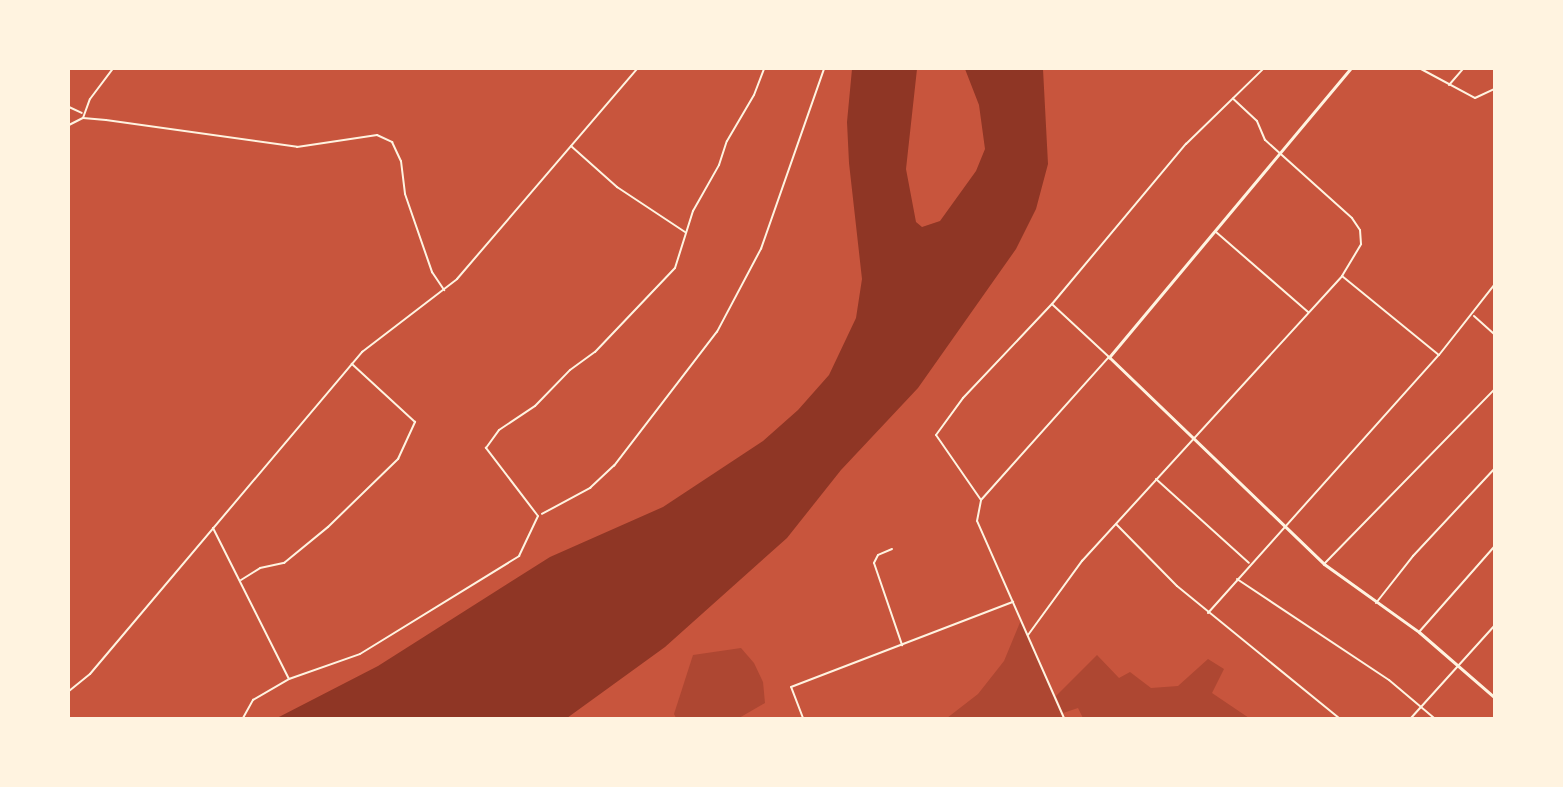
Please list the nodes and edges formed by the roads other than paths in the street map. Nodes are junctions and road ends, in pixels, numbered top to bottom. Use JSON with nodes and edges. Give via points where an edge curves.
{"nodes":[{"id":1,"x":113,"y":69,"type":"edge"},
{"id":2,"x":637,"y":69,"type":"edge"},
{"id":3,"x":764,"y":69,"type":"edge"},
{"id":4,"x":1263,"y":69,"type":"edge"},
{"id":5,"x":1350,"y":69,"type":"edge"},
{"id":6,"x":1421,"y":69,"type":"edge"},
{"id":7,"x":1462,"y":69,"type":"edge"},
{"id":8,"x":1449,"y":85,"type":"junction"},
{"id":9,"x":1494,"y":88,"type":"edge"},
{"id":10,"x":1233,"y":99,"type":"junction"},
{"id":11,"x":69,"y":107,"type":"edge"},
{"id":12,"x":82,"y":113,"type":"junction"},
{"id":13,"x":83,"y":118,"type":"junction"},
{"id":14,"x":69,"y":125,"type":"edge"},
{"id":15,"x":571,"y":146,"type":"junction"},
{"id":16,"x":1281,"y":153,"type":"junction"},
{"id":17,"x":685,"y":232,"type":"junction"},
{"id":18,"x":1216,"y":232,"type":"junction"},
{"id":19,"x":1342,"y":276,"type":"junction"},
{"id":20,"x":1494,"y":285,"type":"edge"},
{"id":21,"x":444,"y":290,"type":"junction"},
{"id":22,"x":1052,"y":304,"type":"junction"},
{"id":23,"x":1308,"y":312,"type":"junction"},
{"id":24,"x":1474,"y":316,"type":"junction"},
{"id":25,"x":1494,"y":334,"type":"edge"},
{"id":26,"x":1439,"y":355,"type":"junction"},
{"id":27,"x":1109,"y":357,"type":"junction"},
{"id":28,"x":352,"y":364,"type":"junction"},
{"id":29,"x":1494,"y":390,"type":"edge"},
{"id":30,"x":1193,"y":438,"type":"junction"},
{"id":31,"x":1494,"y":469,"type":"edge"},
{"id":32,"x":1156,"y":478,"type":"junction"},
{"id":33,"x":981,"y":500,"type":"junction"},
{"id":34,"x":1116,"y":524,"type":"junction"},
{"id":35,"x":1286,"y":525,"type":"junction"},
{"id":36,"x":213,"y":528,"type":"junction"},
{"id":37,"x":1494,"y":547,"type":"edge"},
{"id":38,"x":892,"y":549,"type":"dead end"},
{"id":39,"x":1250,"y":563,"type":"junction"},
{"id":40,"x":1324,"y":564,"type":"junction"},
{"id":41,"x":1237,"y":579,"type":"junction"},
{"id":42,"x":241,"y":580,"type":"junction"},
{"id":43,"x":1013,"y":602,"type":"junction"},
{"id":44,"x":1376,"y":603,"type":"junction"},
{"id":45,"x":1209,"y":613,"type":"junction"},
{"id":46,"x":1494,"y":626,"type":"edge"},
{"id":47,"x":1419,"y":632,"type":"junction"},
{"id":48,"x":1028,"y":635,"type":"junction"},
{"id":49,"x":902,"y":645,"type":"junction"},
{"id":50,"x":1460,"y":664,"type":"junction"},
{"id":51,"x":289,"y":679,"type":"junction"},
{"id":52,"x":69,"y":691,"type":"edge"},
{"id":53,"x":1494,"y":697,"type":"edge"},
{"id":54,"x":1421,"y":705,"type":"junction"},
{"id":55,"x":243,"y":718,"type":"edge"},
{"id":56,"x":803,"y":718,"type":"edge"},
{"id":57,"x":1064,"y":718,"type":"edge"},
{"id":58,"x":1339,"y":718,"type":"edge"},
{"id":59,"x":1411,"y":718,"type":"edge"},
{"id":60,"x":1434,"y":718,"type":"edge"}],
"edges":[{"from":1,"to":12,"type":"street"},
{"from":2,"to":15,"type":"street"},
{"from":3,"to":17,"type":"street"},
{"from":4,"to":10,"type":"street"},
{"from":5,"to":16,"type":"street"},
{"from":6,"to":8,"type":"street"},
{"from":7,"to":8,"type":"street"},
{"from":8,"to":9,"type":"street","via":[[1475,98]]},
{"from":10,"to":16,"type":"street","via":[[1257,121],[1265,140]]},
{"from":10,"to":22,"type":"street","via":[[1186,144]]},
{"from":11,"to":12,"type":"street"},
{"from":12,"to":13,"type":"street"},
{"from":13,"to":14,"type":"street"},
{"from":13,"to":21,"type":"street","via":[[297,147],[377,135],[392,142],[401,161],[405,194],[432,272]]},
{"from":15,"to":17,"type":"street","via":[[617,187]]},
{"from":15,"to":21,"type":"street"},
{"from":16,"to":18,"type":"street"},
{"from":16,"to":19,"type":"street","via":[[1352,218],[1360,230],[1361,244]]},
{"from":17,"to":51,"type":"street","via":[[675,268],[632,316],[535,406],[499,430],[486,448],[538,516],[519,556],[360,654]]},
{"from":18,"to":23,"type":"street"},
{"from":18,"to":27,"type":"street"},
{"from":19,"to":23,"type":"street"},
{"from":19,"to":26,"type":"street"},
{"from":20,"to":24,"type":"street","via":[[1476,304]]},
{"from":21,"to":28,"type":"street","via":[[385,331]]},
{"from":22,"to":27,"type":"street"},
{"from":22,"to":33,"type":"street","via":[[963,398],[937,439]]},
{"from":23,"to":30,"type":"street"},
{"from":24,"to":25,"type":"street"},
{"from":24,"to":26,"type":"street"},
{"from":26,"to":35,"type":"street"},
{"from":27,"to":30,"type":"street"},
{"from":27,"to":33,"type":"street"},
{"from":28,"to":36,"type":"street"},
{"from":28,"to":42,"type":"street","via":[[415,422],[398,459],[328,527],[284,563],[260,568]]},
{"from":29,"to":40,"type":"street"},
{"from":30,"to":32,"type":"street"},
{"from":30,"to":35,"type":"street"},
{"from":31,"to":44,"type":"street","via":[[1413,556]]},
{"from":32,"to":34,"type":"street"},
{"from":32,"to":39,"type":"street"},
{"from":33,"to":43,"type":"street","via":[[977,520]]},
{"from":34,"to":45,"type":"street","via":[[1167,577]]},
{"from":34,"to":48,"type":"street","via":[[1082,561]]},
{"from":35,"to":39,"type":"street"},
{"from":35,"to":40,"type":"street"},
{"from":36,"to":42,"type":"street"},
{"from":36,"to":52,"type":"street","via":[[90,674]]},
{"from":37,"to":47,"type":"street"},
{"from":38,"to":49,"type":"street","via":[[878,555],[874,563]]},
{"from":39,"to":41,"type":"street"},
{"from":40,"to":44,"type":"street"},
{"from":41,"to":45,"type":"street"},
{"from":41,"to":54,"type":"street"},
{"from":42,"to":51,"type":"street"},
{"from":43,"to":48,"type":"street"},
{"from":43,"to":49,"type":"street"},
{"from":44,"to":47,"type":"street"},
{"from":45,"to":58,"type":"street"},
{"from":46,"to":50,"type":"street"},
{"from":47,"to":50,"type":"street"},
{"from":48,"to":57,"type":"street"},
{"from":49,"to":56,"type":"street","via":[[791,687]]},
{"from":50,"to":53,"type":"street"},
{"from":50,"to":54,"type":"street"},
{"from":51,"to":55,"type":"street","via":[[253,700]]},
{"from":54,"to":59,"type":"street"},
{"from":54,"to":60,"type":"street"}]}
